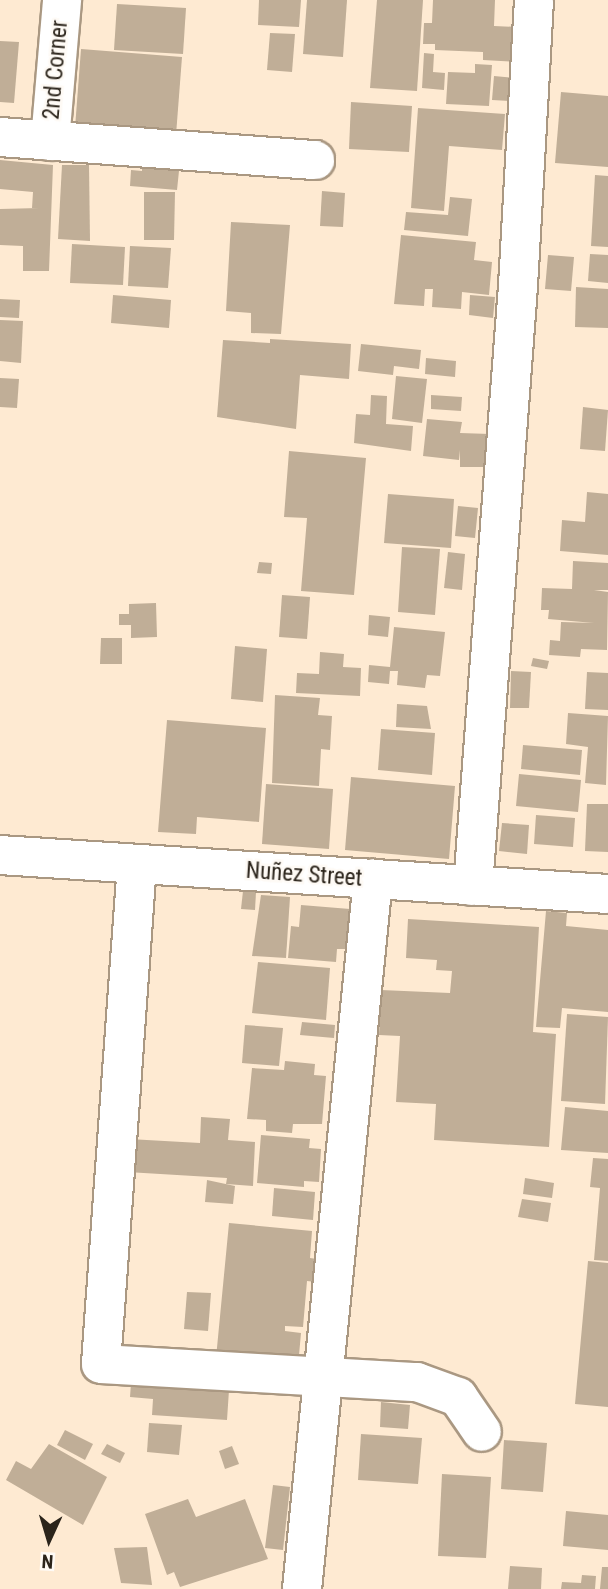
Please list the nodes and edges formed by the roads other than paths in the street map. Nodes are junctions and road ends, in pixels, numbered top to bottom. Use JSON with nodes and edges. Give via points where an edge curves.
{"nodes":[{"id":1,"x":62,"y":0,"type":"edge"},
{"id":2,"x":534,"y":0,"type":"edge"},
{"id":3,"x":0,"y":137,"type":"edge"},
{"id":4,"x":50,"y":141,"type":"junction"},
{"id":5,"x":315,"y":160,"type":"dead end"},
{"id":6,"x":0,"y":855,"type":"edge"},
{"id":7,"x":137,"y":864,"type":"junction"},
{"id":8,"x":373,"y":879,"type":"junction"},
{"id":9,"x":473,"y":886,"type":"junction"},
{"id":10,"x":608,"y":894,"type":"edge"},
{"id":11,"x":321,"y":1377,"type":"junction"},
{"id":12,"x":482,"y":1432,"type":"dead end"},
{"id":13,"x":302,"y":1589,"type":"edge"}],
"edges":[{"from":1,"to":4,"type":"street","name":"2nd Corner"},
{"from":2,"to":9,"type":"street","via":[[518,286]]},
{"from":3,"to":4,"type":"street"},
{"from":4,"to":5,"type":"street"},
{"from":6,"to":7,"type":"street","name":"Nuñez Street"},
{"from":7,"to":8,"type":"street","name":"Nuñez Street"},
{"from":7,"to":11,"type":"street","via":[[101,1364]]},
{"from":8,"to":9,"type":"street","name":"Nuñez Street"},
{"from":8,"to":11,"type":"street"},
{"from":9,"to":10,"type":"street","name":"Nuñez Street"},
{"from":11,"to":12,"type":"street","via":[[432,1385],[458,1397]]},
{"from":11,"to":13,"type":"street"}]}
